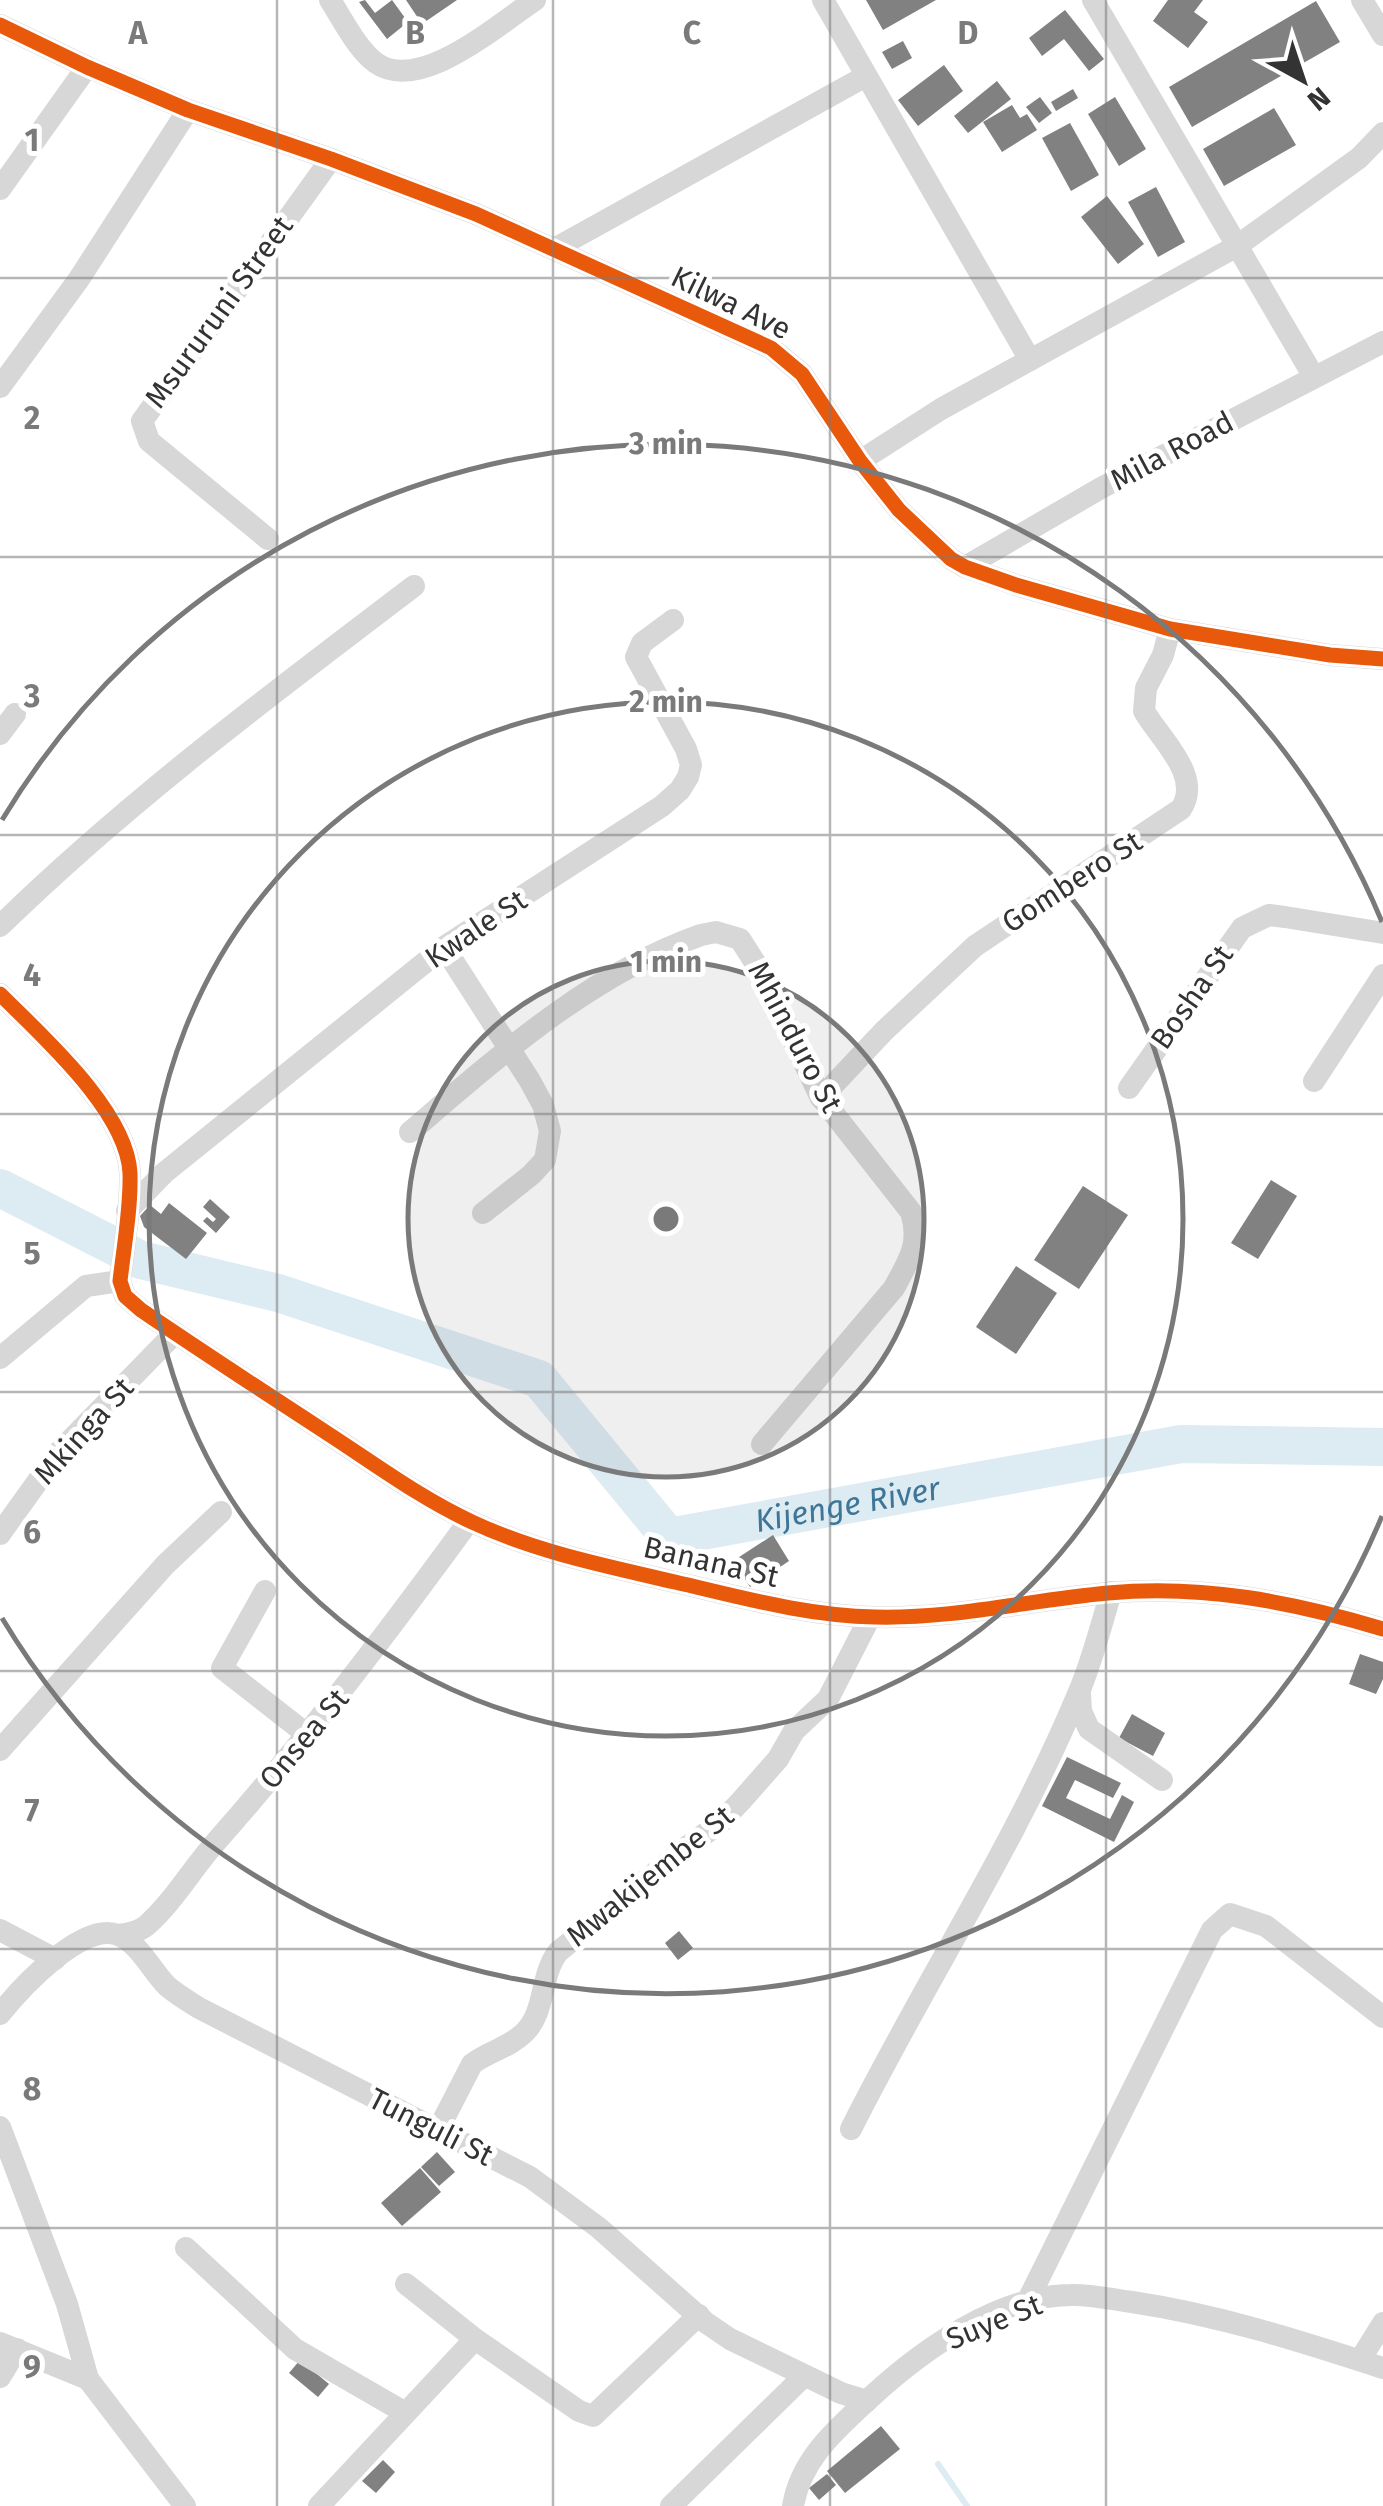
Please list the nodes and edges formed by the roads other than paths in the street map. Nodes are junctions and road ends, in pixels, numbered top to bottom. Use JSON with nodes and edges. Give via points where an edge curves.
{"nodes":[{"id":1,"x":330,"y":0,"type":"edge"},
{"id":2,"x":534,"y":0,"type":"edge"},
{"id":3,"x":823,"y":0,"type":"edge"},
{"id":4,"x":1092,"y":0,"type":"edge"},
{"id":5,"x":1362,"y":0,"type":"edge"},
{"id":6,"x":0,"y":25,"type":"edge"},
{"id":7,"x":1383,"y":35,"type":"edge"},
{"id":8,"x":87,"y":67,"type":"junction"},
{"id":9,"x":866,"y":76,"type":"junction"},
{"id":10,"x":188,"y":110,"type":"junction"},
{"id":11,"x":1383,"y":132,"type":"edge"},
{"id":12,"x":331,"y":159,"type":"junction"},
{"id":13,"x":0,"y":189,"type":"edge"},
{"id":14,"x":1237,"y":246,"type":"junction"},
{"id":15,"x":554,"y":248,"type":"junction"},
{"id":16,"x":1383,"y":342,"type":"edge"},
{"id":17,"x":1030,"y":360,"type":"junction"},
{"id":18,"x":1314,"y":378,"type":"junction"},
{"id":19,"x":0,"y":388,"type":"edge"},
{"id":20,"x":860,"y":461,"type":"junction"},
{"id":21,"x":268,"y":539,"type":"dead end"},
{"id":22,"x":965,"y":567,"type":"junction"},
{"id":23,"x":414,"y":586,"type":"dead end"},
{"id":24,"x":673,"y":620,"type":"dead end"},
{"id":25,"x":1170,"y":629,"type":"junction"},
{"id":26,"x":1383,"y":660,"type":"edge"},
{"id":27,"x":15,"y":714,"type":"dead end"},
{"id":28,"x":0,"y":734,"type":"edge"},
{"id":29,"x":0,"y":926,"type":"edge"},
{"id":30,"x":1383,"y":932,"type":"edge"},
{"id":31,"x":444,"y":947,"type":"junction"},
{"id":32,"x":1383,"y":975,"type":"edge"},
{"id":33,"x":0,"y":994,"type":"edge"},
{"id":34,"x":508,"y":1047,"type":"junction"},
{"id":35,"x":1314,"y":1081,"type":"dead end"},
{"id":36,"x":1129,"y":1088,"type":"dead end"},
{"id":37,"x":821,"y":1098,"type":"junction"},
{"id":38,"x":410,"y":1132,"type":"dead end"},
{"id":39,"x":483,"y":1213,"type":"dead end"},
{"id":40,"x":126,"y":1222,"type":"junction"},
{"id":41,"x":121,"y":1275,"type":"junction"},
{"id":42,"x":175,"y":1333,"type":"junction"},
{"id":43,"x":0,"y":1358,"type":"edge"},
{"id":44,"x":762,"y":1444,"type":"dead end"},
{"id":45,"x":221,"y":1512,"type":"dead end"},
{"id":46,"x":469,"y":1521,"type":"junction"},
{"id":47,"x":0,"y":1534,"type":"edge"},
{"id":48,"x":265,"y":1591,"type":"dead end"},
{"id":49,"x":1111,"y":1592,"type":"junction"},
{"id":50,"x":870,"y":1617,"type":"junction"},
{"id":51,"x":1383,"y":1629,"type":"edge"},
{"id":52,"x":1080,"y":1690,"type":"junction"},
{"id":53,"x":309,"y":1736,"type":"junction"},
{"id":54,"x":0,"y":1750,"type":"edge"},
{"id":55,"x":1162,"y":1780,"type":"dead end"},
{"id":56,"x":0,"y":1930,"type":"edge"},
{"id":57,"x":119,"y":1935,"type":"junction"},
{"id":58,"x":55,"y":1960,"type":"junction"},
{"id":59,"x":0,"y":2014,"type":"edge"},
{"id":60,"x":1383,"y":2017,"type":"edge"},
{"id":61,"x":0,"y":2126,"type":"edge"},
{"id":62,"x":851,"y":2129,"type":"dead end"},
{"id":63,"x":438,"y":2130,"type":"junction"},
{"id":64,"x":186,"y":2248,"type":"dead end"},
{"id":65,"x":406,"y":2284,"type":"dead end"},
{"id":66,"x":1027,"y":2302,"type":"junction"},
{"id":67,"x":699,"y":2316,"type":"junction"},
{"id":68,"x":1383,"y":2323,"type":"edge"},
{"id":69,"x":475,"y":2338,"type":"junction"},
{"id":70,"x":8,"y":2346,"type":"edge"},
{"id":71,"x":1360,"y":2360,"type":"junction"},
{"id":72,"x":1383,"y":2368,"type":"edge"},
{"id":73,"x":804,"y":2376,"type":"junction"},
{"id":74,"x":0,"y":2377,"type":"edge"},
{"id":75,"x":88,"y":2379,"type":"junction"},
{"id":76,"x":867,"y":2401,"type":"junction"},
{"id":77,"x":404,"y":2412,"type":"junction"},
{"id":78,"x":185,"y":2506,"type":"edge"},
{"id":79,"x":318,"y":2506,"type":"edge"},
{"id":80,"x":671,"y":2506,"type":"edge"},
{"id":81,"x":793,"y":2506,"type":"edge"}],
"edges":[{"from":1,"to":2,"type":"street","via":[[373,61],[406,72],[434,66]]},
{"from":3,"to":9,"type":"street"},
{"from":4,"to":14,"type":"street"},
{"from":5,"to":7,"type":"street"},
{"from":6,"to":8,"type":"street","name":"Kilwa Ave"},
{"from":8,"to":10,"type":"street","name":"Kilwa Ave"},
{"from":8,"to":13,"type":"street"},
{"from":9,"to":15,"type":"street"},
{"from":9,"to":17,"type":"street"},
{"from":10,"to":12,"type":"street","name":"Kilwa Ave"},
{"from":10,"to":19,"type":"street"},
{"from":11,"to":14,"type":"street","via":[[1358,158]]},
{"from":12,"to":15,"type":"street","name":"Kilwa Ave"},
{"from":12,"to":21,"type":"street","name":"Msururuni Street","via":[[141,427],[149,441]]},
{"from":14,"to":17,"type":"street"},
{"from":14,"to":18,"type":"street"},
{"from":15,"to":20,"type":"street","name":"Kilwa Ave","via":[[784,357]]},
{"from":16,"to":18,"type":"street","name":"Mila Road"},
{"from":17,"to":20,"type":"street"},
{"from":18,"to":22,"type":"street","name":"Mila Road"},
{"from":20,"to":22,"type":"street","name":"Kilwa Ave","via":[[899,510]]},
{"from":22,"to":25,"type":"street","name":"Kilwa Ave"},
{"from":23,"to":29,"type":"street","via":[[96,837]]},
{"from":24,"to":31,"type":"street","name":"Kwale St","via":[[642,643],[636,656],[686,749],[691,765],[680,790]]},
{"from":25,"to":26,"type":"street","name":"Kilwa Ave"},
{"from":25,"to":37,"type":"street","name":"Gombero St","via":[[1143,700],[1186,776],[1181,809],[976,946]]},
{"from":27,"to":28,"type":"street"},
{"from":30,"to":36,"type":"street","name":"Bosha St","via":[[1285,917],[1255,920],[1232,940]]},
{"from":31,"to":34,"type":"street"},
{"from":31,"to":40,"type":"street","name":"Kwale St","via":[[164,1174]]},
{"from":32,"to":35,"type":"street"},
{"from":33,"to":40,"type":"street","via":[[65,1062],[115,1128],[130,1172]]},
{"from":34,"to":37,"type":"street","name":"Mhinduro St","via":[[619,974],[716,932],[747,947]]},
{"from":34,"to":38,"type":"street","name":"Mhinduro St"},
{"from":34,"to":39,"type":"street","via":[[543,1106],[549,1146],[531,1175]]},
{"from":37,"to":44,"type":"street","name":"Mhinduro St","via":[[911,1212],[917,1233],[894,1288]]},
{"from":40,"to":41,"type":"street"},
{"from":41,"to":42,"type":"street","name":"Banana St","via":[[125,1296]]},
{"from":41,"to":43,"type":"street","via":[[86,1286]]},
{"from":42,"to":46,"type":"street","name":"Banana St"},
{"from":42,"to":47,"type":"street","name":"Mkinga St","via":[[58,1452]]},
{"from":45,"to":54,"type":"street","via":[[164,1565]]},
{"from":46,"to":50,"type":"street","name":"Banana St","via":[[539,1549],[720,1594]]},
{"from":46,"to":53,"type":"street","name":"Onsea St"},
{"from":48,"to":53,"type":"street","via":[[222,1668]]},
{"from":49,"to":50,"type":"street","name":"Banana St","via":[[936,1616]]},
{"from":49,"to":51,"type":"street","name":"Banana St","via":[[1253,1597]]},
{"from":49,"to":52,"type":"street"},
{"from":50,"to":63,"type":"street","name":"Mwakijembe St","via":[[828,1698],[742,1801],[558,1952],[532,2024],[500,2052],[472,2064]]},
{"from":52,"to":55,"type":"street","via":[[1089,1729]]},
{"from":52,"to":62,"type":"street","via":[[1000,1855]]},
{"from":53,"to":57,"type":"street","name":"Onsea St","via":[[144,1928]]},
{"from":56,"to":58,"type":"street"},
{"from":57,"to":58,"type":"street","via":[[80,1941]]},
{"from":57,"to":63,"type":"street","name":"Tunguli St","via":[[167,1986],[199,2008]]},
{"from":58,"to":59,"type":"street"},
{"from":60,"to":66,"type":"street","via":[[1266,1926],[1230,1914],[1221,1919]]},
{"from":61,"to":75,"type":"street"},
{"from":63,"to":67,"type":"street","name":"Tunguli St","via":[[530,2177]]},
{"from":64,"to":77,"type":"street","via":[[295,2349]]},
{"from":65,"to":69,"type":"street"},
{"from":66,"to":71,"type":"street","name":"Suye St","via":[[1071,2294],[1190,2311]]},
{"from":66,"to":76,"type":"street","name":"Suye St","via":[[913,2358]]},
{"from":67,"to":69,"type":"street","via":[[593,2416]]},
{"from":67,"to":73,"type":"street","name":"Tunguli St"},
{"from":68,"to":71,"type":"street"},
{"from":69,"to":77,"type":"street"},
{"from":70,"to":74,"type":"street"},
{"from":70,"to":75,"type":"street"},
{"from":71,"to":72,"type":"street","name":"Suye St"},
{"from":73,"to":76,"type":"street","name":"Tunguli St"},
{"from":73,"to":80,"type":"street"},
{"from":75,"to":78,"type":"street"},
{"from":76,"to":81,"type":"street","name":"Suye St","via":[[805,2466]]},
{"from":77,"to":79,"type":"street"}]}
